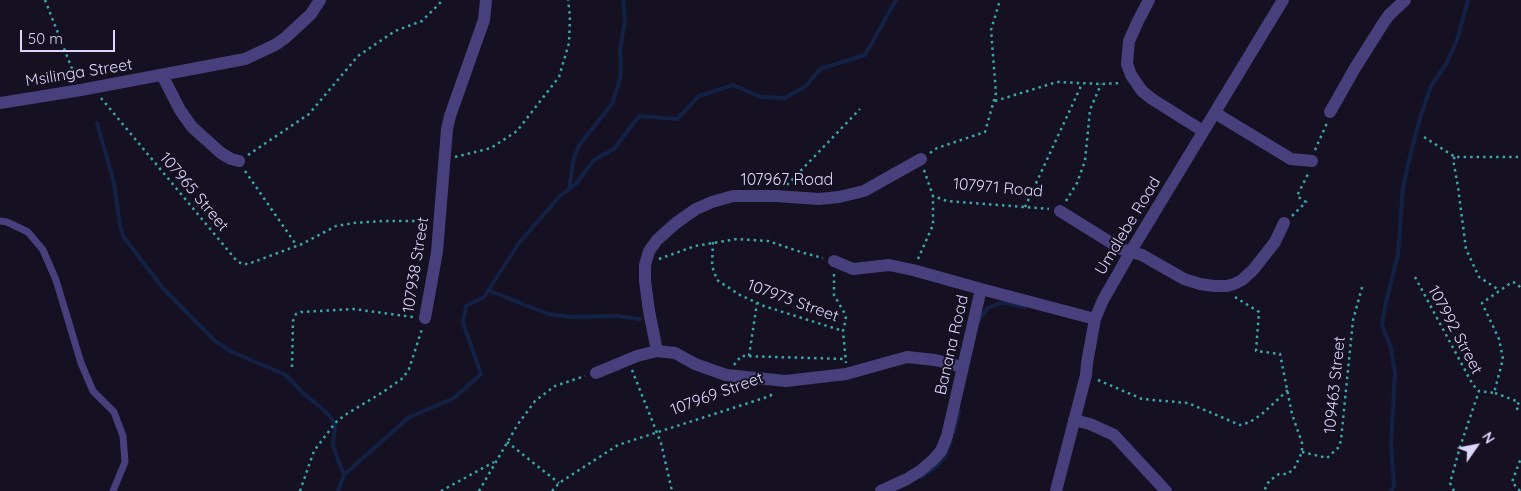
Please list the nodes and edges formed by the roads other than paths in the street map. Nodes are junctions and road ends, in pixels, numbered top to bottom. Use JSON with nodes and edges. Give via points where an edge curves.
{"nodes":[{"id":1,"x":320,"y":0,"type":"edge"},
{"id":2,"x":486,"y":0,"type":"edge"},
{"id":3,"x":1149,"y":0,"type":"edge"},
{"id":4,"x":1283,"y":0,"type":"edge"},
{"id":5,"x":1405,"y":0,"type":"edge"},
{"id":6,"x":162,"y":75,"type":"junction"},
{"id":7,"x":0,"y":103,"type":"edge"},
{"id":8,"x":1330,"y":112,"type":"dead end"},
{"id":9,"x":1215,"y":113,"type":"junction"},
{"id":10,"x":1203,"y":131,"type":"junction"},
{"id":11,"x":920,"y":159,"type":"road end"},
{"id":12,"x":239,"y":161,"type":"road end"},
{"id":13,"x":1312,"y":161,"type":"dead end"},
{"id":14,"x":1060,"y":211,"type":"road end"},
{"id":15,"x":0,"y":221,"type":"edge"},
{"id":16,"x":1284,"y":224,"type":"dead end"},
{"id":17,"x":1131,"y":252,"type":"junction"},
{"id":18,"x":834,"y":261,"type":"road end"},
{"id":19,"x":981,"y":289,"type":"junction"},
{"id":20,"x":425,"y":318,"type":"road end"},
{"id":21,"x":1095,"y":319,"type":"junction"},
{"id":22,"x":657,"y":351,"type":"junction"},
{"id":23,"x":962,"y":367,"type":"junction"},
{"id":24,"x":596,"y":373,"type":"road end"},
{"id":25,"x":1074,"y":420,"type":"junction"},
{"id":26,"x":113,"y":491,"type":"edge"},
{"id":27,"x":881,"y":491,"type":"edge"},
{"id":28,"x":1056,"y":491,"type":"edge"},
{"id":29,"x":1166,"y":491,"type":"edge"}],
"edges":[{"from":1,"to":6,"type":"street","name":"Msilinga Street","via":[[311,14],[275,45],[245,58]]},
{"from":2,"to":20,"type":"street","name":"107938 Street","via":[[484,20],[450,116],[437,252]]},
{"from":3,"to":10,"type":"street","via":[[1132,32],[1127,64],[1142,91]]},
{"from":4,"to":9,"type":"street","name":"Umdlebe Road"},
{"from":5,"to":8,"type":"street","via":[[1384,22]]},
{"from":6,"to":7,"type":"street","name":"Msilinga Street"},
{"from":6,"to":12,"type":"street","via":[[192,127],[221,153]]},
{"from":9,"to":10,"type":"street","name":"Umdlebe Road"},
{"from":9,"to":13,"type":"street","via":[[1291,159]]},
{"from":10,"to":17,"type":"street","name":"Umdlebe Road"},
{"from":11,"to":22,"type":"street","name":"107967 Road","via":[[864,191],[819,199],[733,196],[696,209],[676,223],[657,240],[645,265]]},
{"from":14,"to":17,"type":"street","name":"107971 Road"},
{"from":15,"to":26,"type":"lane","via":[[28,232],[43,250],[93,391],[114,412],[122,436],[125,462]]},
{"from":16,"to":17,"type":"street","name":"107971 Road","via":[[1254,270],[1227,286],[1184,279]]},
{"from":17,"to":21,"type":"street","name":"Umdlebe Road"},
{"from":18,"to":19,"type":"street","via":[[853,269],[890,265]]},
{"from":19,"to":21,"type":"street","name":"Banana Road"},
{"from":19,"to":23,"type":"street","name":"Banana Road"},
{"from":21,"to":25,"type":"street","name":"Umdlebe Road","via":[[1086,376]]},
{"from":22,"to":23,"type":"street","name":"107969 Street","via":[[674,353],[726,375],[786,381],[846,374],[906,357]]},
{"from":22,"to":24,"type":"street"},
{"from":23,"to":27,"type":"street","name":"Banana Road","via":[[941,451],[920,471]]},
{"from":25,"to":28,"type":"street","name":"Umdlebe Road"},
{"from":25,"to":29,"type":"street","via":[[1114,435]]}]}
